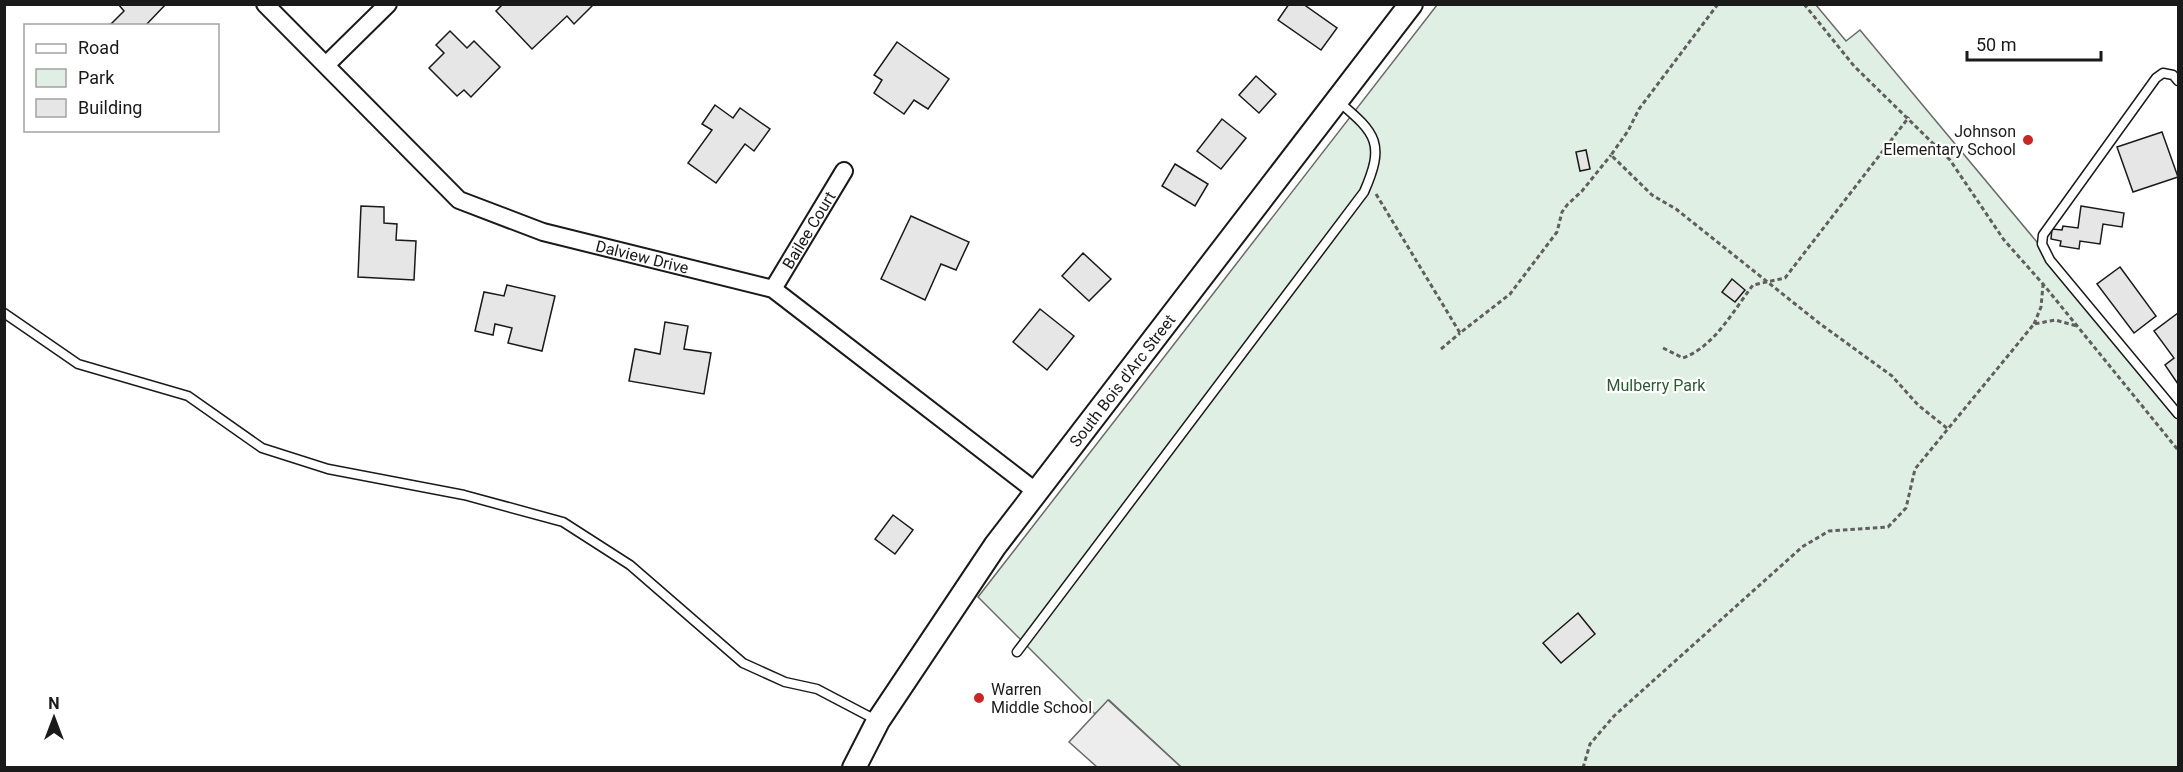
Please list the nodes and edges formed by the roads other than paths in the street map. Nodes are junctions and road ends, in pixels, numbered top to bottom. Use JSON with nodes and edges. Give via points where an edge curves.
{"nodes":[{"id":1,"x":265,"y":4,"type":"edge"},
{"id":2,"x":388,"y":4,"type":"edge"},
{"id":3,"x":1411,"y":4,"type":"edge"},
{"id":4,"x":326,"y":65,"type":"junction"},
{"id":5,"x":2178,"y":81,"type":"edge"},
{"id":6,"x":1338,"y":102,"type":"junction"},
{"id":7,"x":844,"y":171,"type":"dead end"},
{"id":8,"x":773,"y":289,"type":"junction"},
{"id":9,"x":4,"y":313,"type":"edge"},
{"id":10,"x":2178,"y":414,"type":"edge"},
{"id":11,"x":1038,"y":493,"type":"junction"},
{"id":12,"x":1017,"y":652,"type":"dead end"},
{"id":13,"x":878,"y":721,"type":"junction"},
{"id":14,"x":854,"y":768,"type":"edge"}],
"edges":[{"from":1,"to":4,"type":"street","name":"Dalview Drive"},
{"from":2,"to":4,"type":"street"},
{"from":3,"to":6,"type":"main road","name":"South Bois d'Arc Street"},
{"from":4,"to":8,"type":"street","name":"Dalview Drive","via":[[459,200],[543,232]]},
{"from":5,"to":10,"type":"lane","via":[[2163,73],[2156,78],[2043,235],[2042,244],[2050,260]]},
{"from":6,"to":11,"type":"main road","name":"South Bois d'Arc Street"},
{"from":6,"to":12,"type":"lane","via":[[1366,125],[1374,137],[1374,169],[1364,192]]},
{"from":7,"to":8,"type":"street","name":"Bailee Court"},
{"from":8,"to":11,"type":"street","name":"Dalview Drive"},
{"from":9,"to":13,"type":"lane","via":[[78,364],[188,396],[262,448],[328,469],[464,495],[563,522],[630,565],[743,663],[785,682],[817,689]]},
{"from":11,"to":13,"type":"main road","name":"South Bois d'Arc Street","via":[[995,546]]},
{"from":13,"to":14,"type":"main road","name":"South Bois d'Arc Street"}]}
